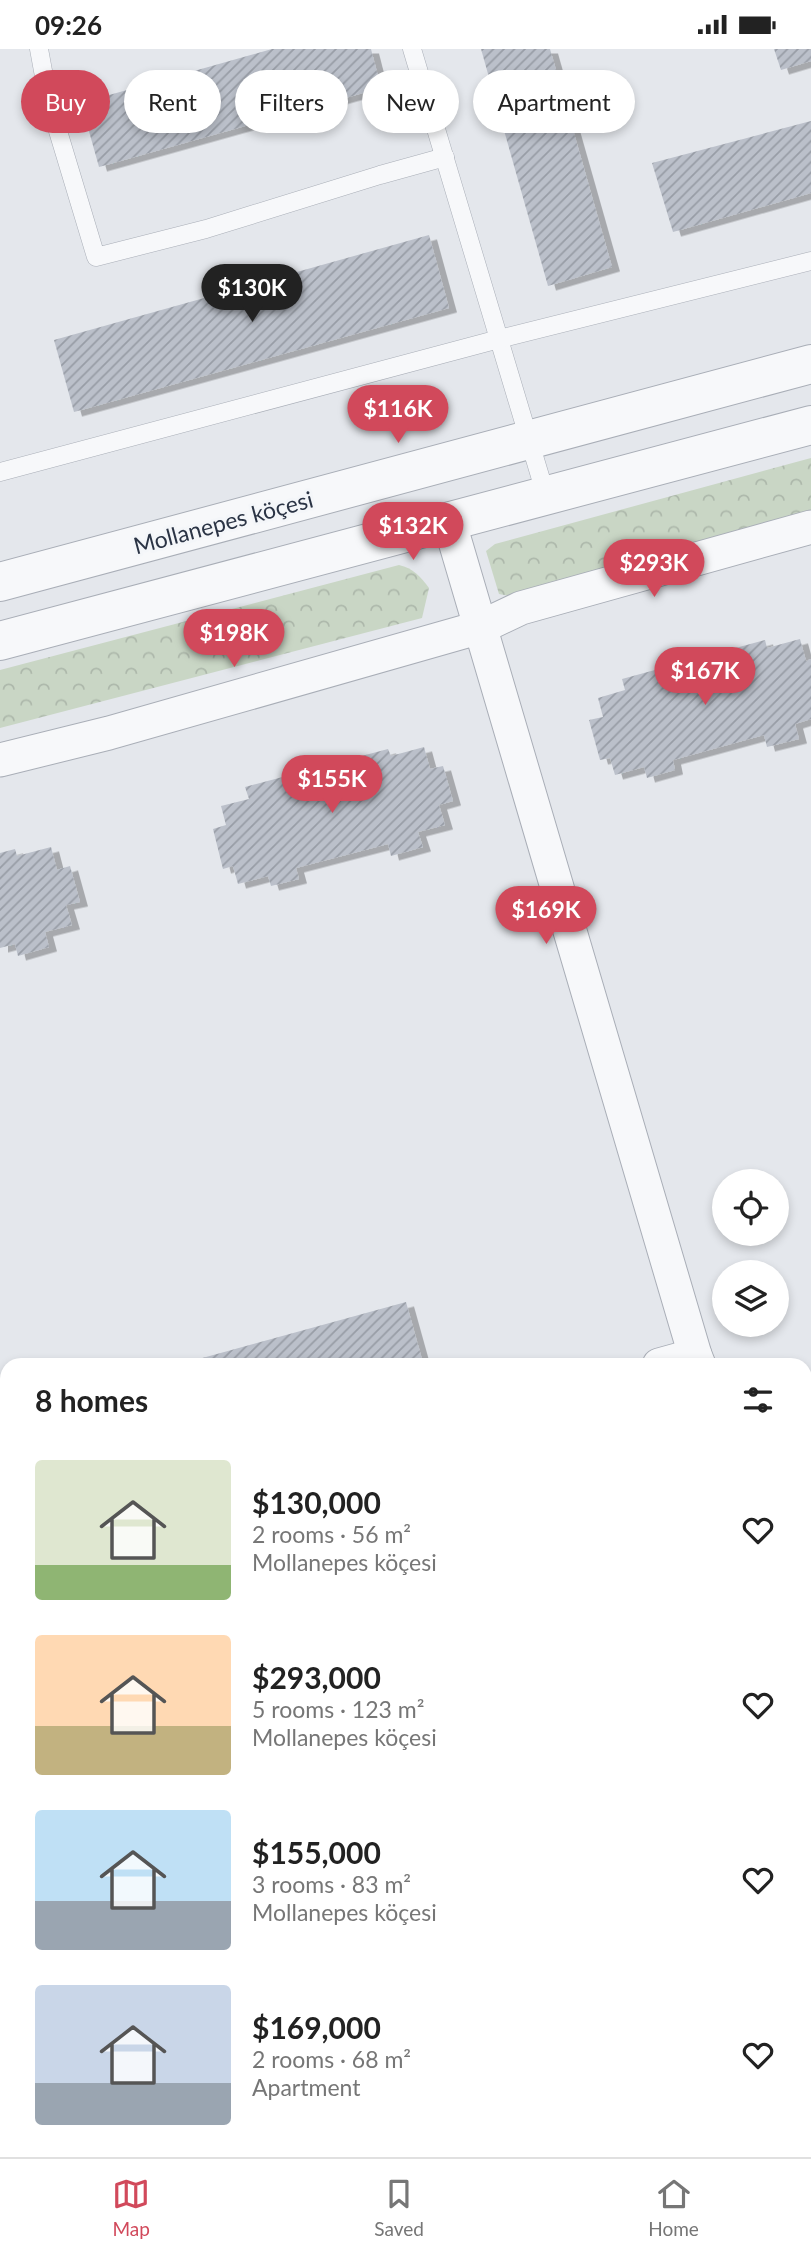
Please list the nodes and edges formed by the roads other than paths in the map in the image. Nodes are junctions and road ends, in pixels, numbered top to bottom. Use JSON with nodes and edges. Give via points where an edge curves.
{"nodes":[{"id":1,"x":39,"y":49,"type":"edge"},
{"id":2,"x":412,"y":49,"type":"edge"},
{"id":3,"x":445,"y":157,"type":"junction"},
{"id":4,"x":811,"y":261,"type":"edge"},
{"id":5,"x":499,"y":339,"type":"junction"},
{"id":6,"x":811,"y":364,"type":"edge"},
{"id":7,"x":811,"y":425,"type":"edge"},
{"id":8,"x":530,"y":440,"type":"junction"},
{"id":9,"x":0,"y":472,"type":"edge"},
{"id":10,"x":546,"y":496,"type":"junction"},
{"id":11,"x":449,"y":521,"type":"junction"},
{"id":12,"x":811,"y":527,"type":"edge"},
{"id":13,"x":0,"y":582,"type":"edge"},
{"id":14,"x":481,"y":627,"type":"junction"},
{"id":15,"x":0,"y":641,"type":"edge"},
{"id":16,"x":0,"y":760,"type":"edge"},
{"id":17,"x":696,"y":1358,"type":"edge"}],
"edges":[{"from":1,"to":3,"type":"lane","via":[[48,98],[96,257]]},
{"from":2,"to":3,"type":"lane"},
{"from":3,"to":5,"type":"lane"},
{"from":4,"to":5,"type":"lane"},
{"from":5,"to":8,"type":"lane"},
{"from":5,"to":9,"type":"lane"},
{"from":6,"to":8,"type":"street","name":"Mollanepes köçesi"},
{"from":7,"to":10,"type":"street"},
{"from":8,"to":10,"type":"lane"},
{"from":8,"to":13,"type":"street","name":"Mollanepes köçesi"},
{"from":10,"to":11,"type":"street"},
{"from":11,"to":14,"type":"street"},
{"from":11,"to":15,"type":"street"},
{"from":12,"to":14,"type":"street","via":[[521,608]]},
{"from":14,"to":16,"type":"street"},
{"from":14,"to":17,"type":"street"}]}
